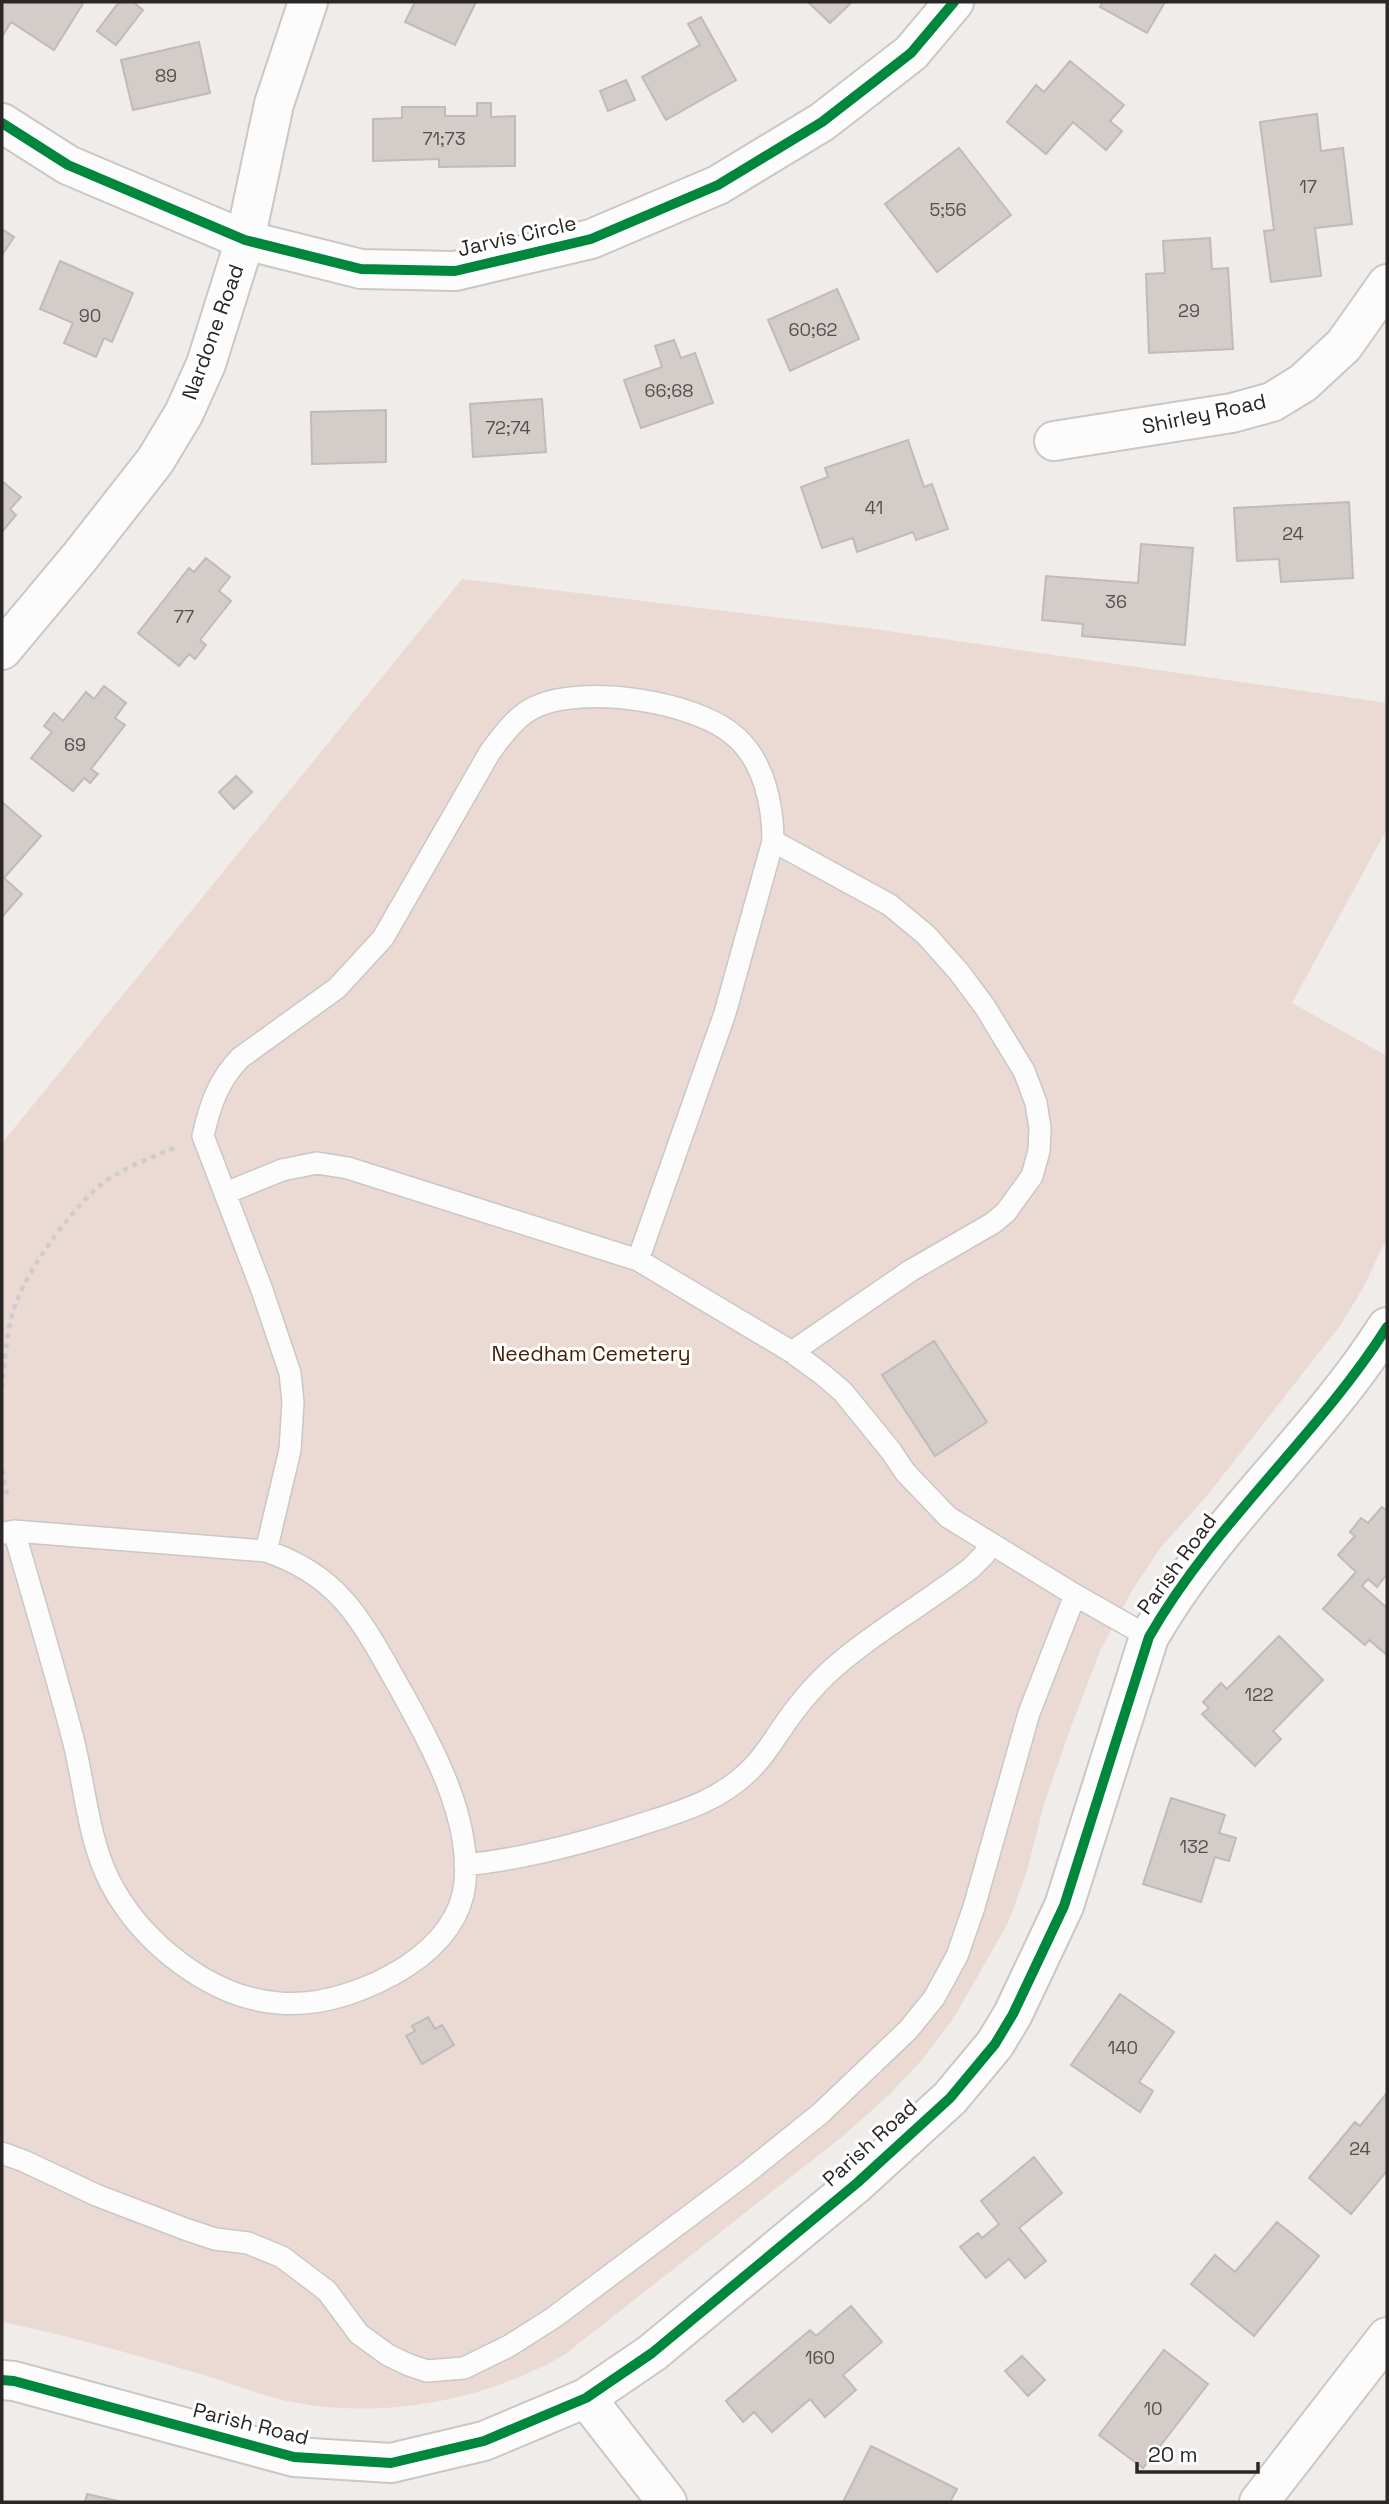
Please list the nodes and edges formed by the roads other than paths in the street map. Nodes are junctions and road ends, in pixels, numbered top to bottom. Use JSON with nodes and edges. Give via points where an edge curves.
{"nodes":[{"id":1,"x":308,"y":2,"type":"edge"},
{"id":2,"x":954,"y":2,"type":"edge"},
{"id":3,"x":2,"y":123,"type":"edge"},
{"id":4,"x":245,"y":240,"type":"junction"},
{"id":5,"x":1387,"y":284,"type":"edge"},
{"id":6,"x":1054,"y":441,"type":"dead end"},
{"id":7,"x":2,"y":650,"type":"edge"},
{"id":8,"x":773,"y":841,"type":"junction"},
{"id":9,"x":226,"y":1194,"type":"junction"},
{"id":10,"x":638,"y":1260,"type":"junction"},
{"id":11,"x":1383,"y":1349,"type":"edge"},
{"id":12,"x":792,"y":1352,"type":"junction"},
{"id":13,"x":8,"y":1533,"type":"edge"},
{"id":14,"x":991,"y":1544,"type":"junction"},
{"id":15,"x":266,"y":1551,"type":"junction"},
{"id":16,"x":1074,"y":1595,"type":"junction"},
{"id":17,"x":1149,"y":1637,"type":"junction"},
{"id":18,"x":465,"y":1865,"type":"junction"},
{"id":19,"x":2,"y":2153,"type":"edge"},
{"id":20,"x":1387,"y":2337,"type":"edge"},
{"id":21,"x":2,"y":2380,"type":"edge"},
{"id":22,"x":586,"y":2398,"type":"junction"},
{"id":23,"x":667,"y":2502,"type":"edge"},
{"id":24,"x":1259,"y":2502,"type":"edge"}],
"edges":[{"from":1,"to":4,"type":"street","name":"Nardone Road","via":[[274,104]]},
{"from":2,"to":4,"type":"street","name":"Jarvis Circle","via":[[911,53],[822,122],[718,185],[592,239],[455,271],[361,269]]},
{"from":3,"to":4,"type":"street","name":"Jarvis Circle","via":[[68,165]]},
{"from":4,"to":7,"type":"street","name":"Nardone Road","via":[[206,364],[170,437],[88,547]]},
{"from":5,"to":6,"type":"street","name":"Shirley Road","via":[[1344,345],[1303,383],[1272,402],[1232,413]]},
{"from":8,"to":9,"type":"lane","via":[[772,811],[757,766],[724,728],[672,706],[627,698],[557,699],[534,707],[490,752],[383,937],[337,988],[228,1071],[208,1110],[203,1136]]},
{"from":8,"to":10,"type":"lane","via":[[725,1013]]},
{"from":8,"to":12,"type":"lane","via":[[890,905],[926,934],[985,1007],[1024,1071],[1040,1128],[1032,1176],[1006,1212]]},
{"from":9,"to":10,"type":"lane","via":[[282,1170],[317,1163],[348,1168]]},
{"from":9,"to":15,"type":"lane","via":[[290,1373],[290,1450]]},
{"from":10,"to":12,"type":"lane"},
{"from":11,"to":17,"type":"street","name":"Parish Road","via":[[1188,1577]]},
{"from":12,"to":14,"type":"lane","via":[[843,1392],[925,1495],[948,1517]]},
{"from":13,"to":15,"type":"lane"},
{"from":13,"to":18,"type":"lane","via":[[73,1740],[98,1850],[110,1881],[149,1935],[201,1976],[225,1989],[283,2004],[332,1999],[382,1981],[441,1938],[462,1900]]},
{"from":14,"to":16,"type":"lane"},
{"from":14,"to":18,"type":"lane","via":[[971,1568],[829,1673],[802,1700],[749,1772],[711,1799],[577,1845]]},
{"from":15,"to":18,"type":"lane","via":[[293,1560],[318,1576],[356,1613],[421,1726],[444,1778],[457,1814]]},
{"from":16,"to":17,"type":"lane"},
{"from":16,"to":19,"type":"lane","via":[[1028,1713],[967,1929],[934,1998],[890,2049],[812,2121],[585,2294],[509,2346],[464,2368],[428,2371],[409,2365],[359,2334],[327,2291],[282,2257],[248,2242],[215,2239],[185,2229]]},
{"from":17,"to":22,"type":"street","name":"Parish Road","via":[[1064,1906],[995,2045],[950,2098],[857,2183],[652,2353]]},
{"from":20,"to":24,"type":"street"},
{"from":21,"to":22,"type":"street","name":"Parish Road","via":[[294,2457],[391,2463],[484,2441]]},
{"from":22,"to":23,"type":"street"}]}
